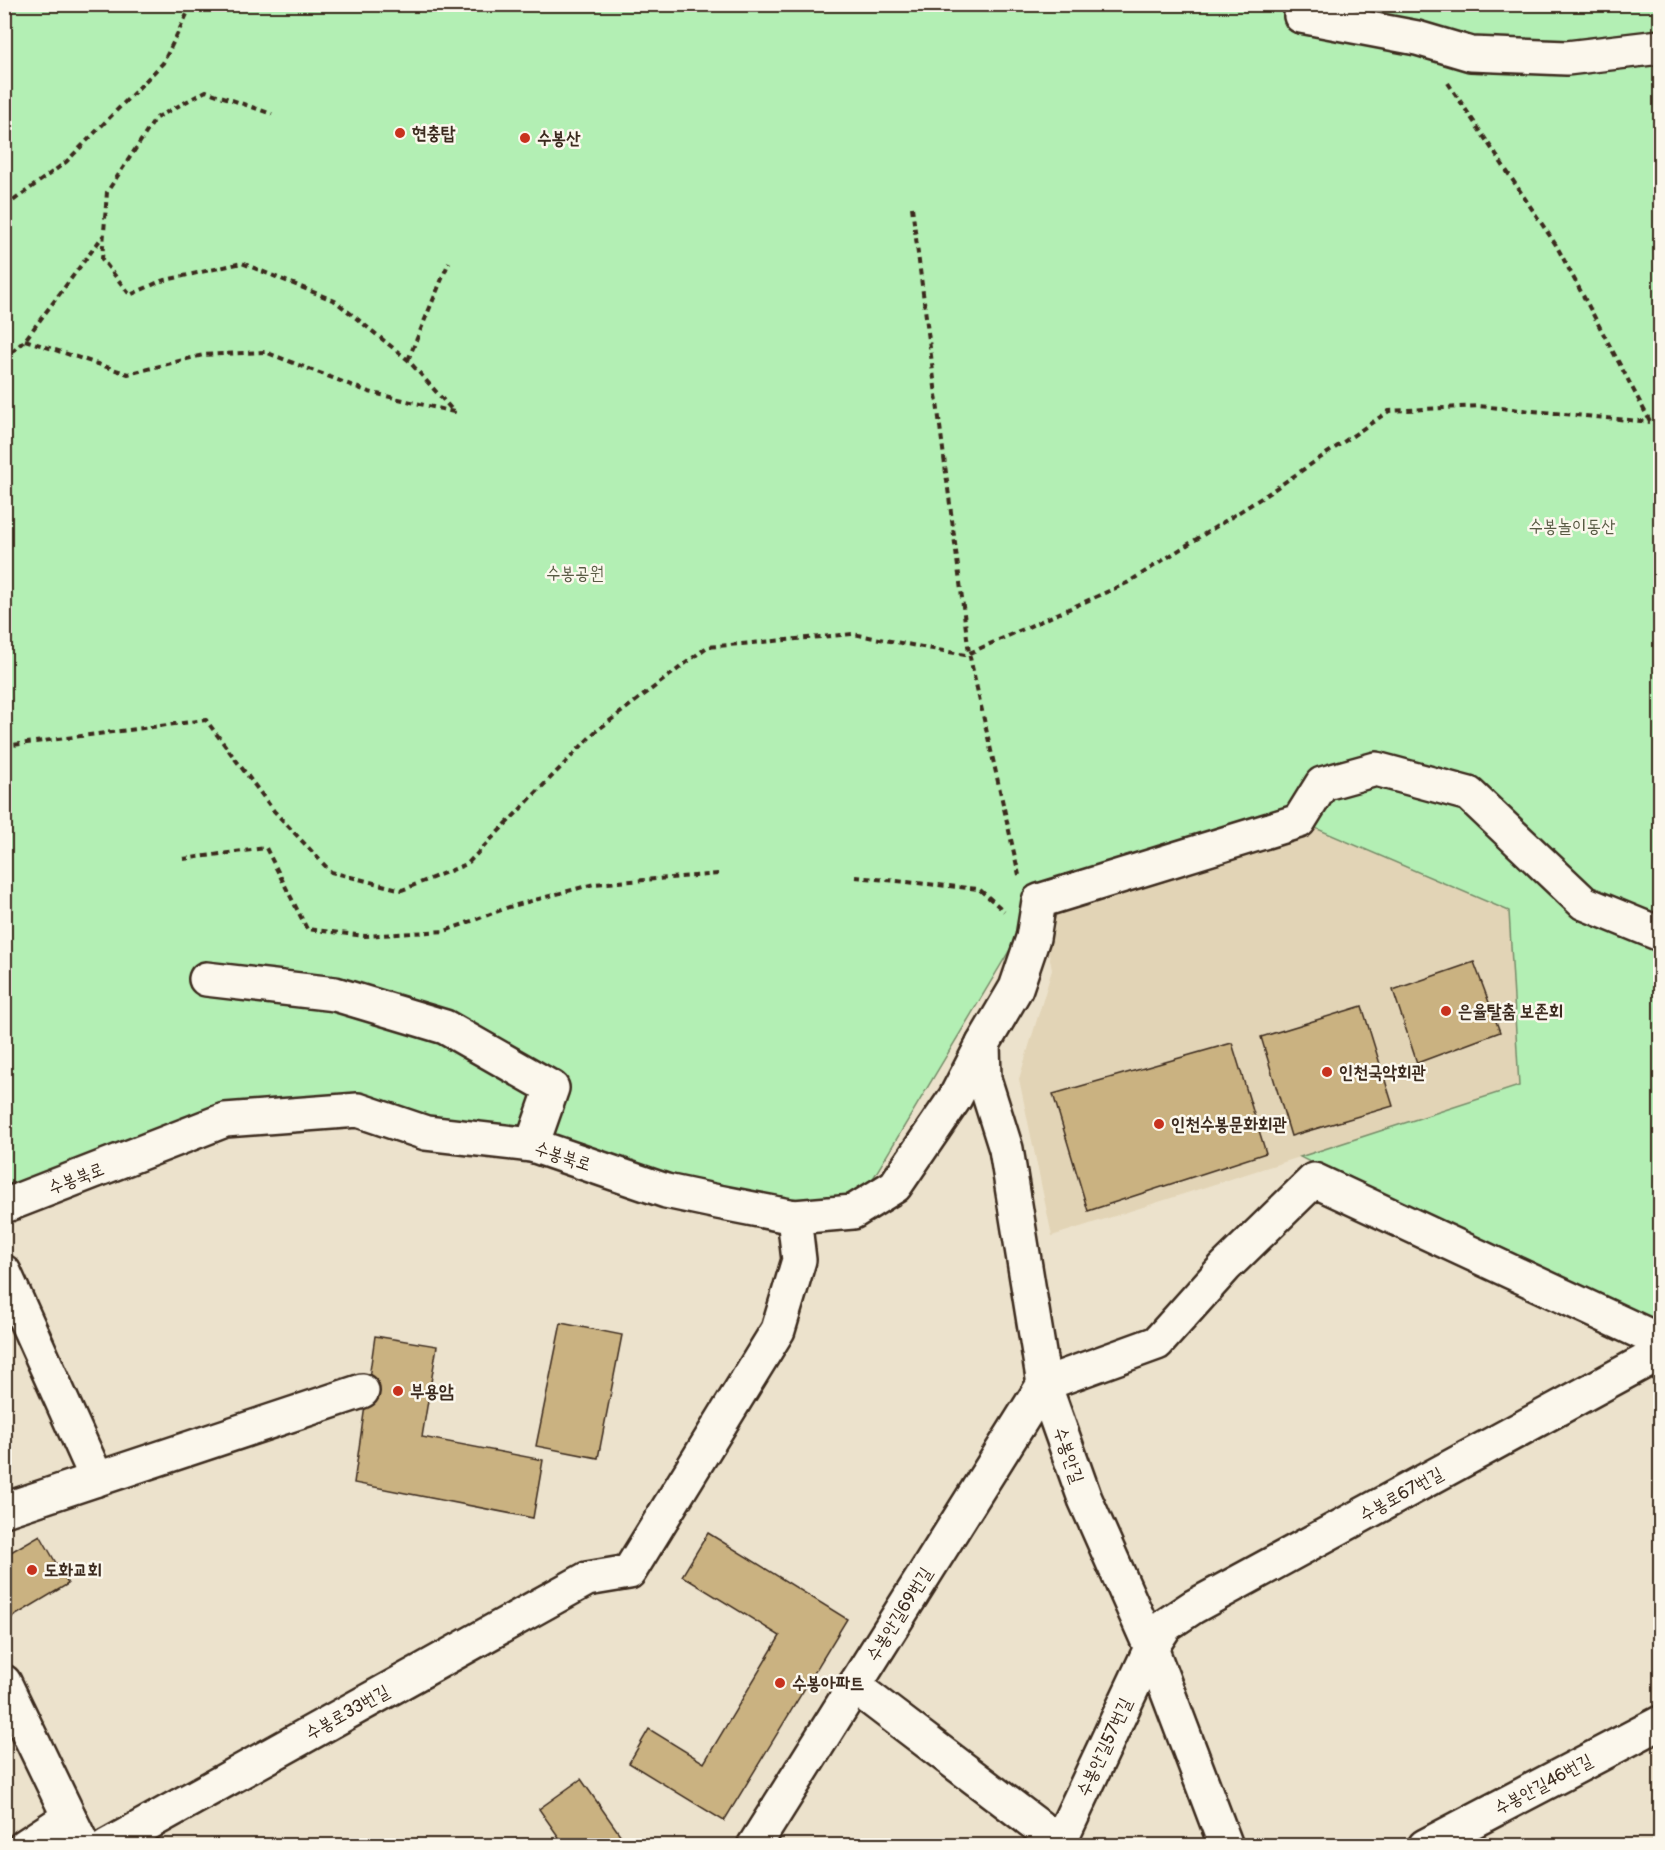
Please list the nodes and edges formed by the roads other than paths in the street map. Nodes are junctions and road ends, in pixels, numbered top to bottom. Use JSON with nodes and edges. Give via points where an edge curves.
{"nodes":[{"id":1,"x":1300,"y":16,"type":"dead end"},
{"id":2,"x":1660,"y":47,"type":"edge"},
{"id":3,"x":1660,"y":934,"type":"edge"},
{"id":4,"x":206,"y":979,"type":"dead end"},
{"id":5,"x":983,"y":1044,"type":"junction"},
{"id":6,"x":532,"y":1145,"type":"junction"},
{"id":7,"x":4,"y":1206,"type":"edge"},
{"id":8,"x":794,"y":1217,"type":"junction"},
{"id":9,"x":4,"y":1272,"type":"edge"},
{"id":10,"x":1660,"y":1341,"type":"edge"},
{"id":11,"x":1660,"y":1353,"type":"edge"},
{"id":12,"x":1044,"y":1384,"type":"junction"},
{"id":13,"x":362,"y":1391,"type":"dead end"},
{"id":14,"x":97,"y":1479,"type":"junction"},
{"id":15,"x":4,"y":1510,"type":"edge"},
{"id":16,"x":1151,"y":1648,"type":"junction"},
{"id":17,"x":4,"y":1682,"type":"edge"},
{"id":18,"x":855,"y":1686,"type":"junction"},
{"id":19,"x":1660,"y":1723,"type":"edge"},
{"id":20,"x":76,"y":1831,"type":"edge"},
{"id":21,"x":767,"y":1840,"type":"edge"},
{"id":22,"x":1058,"y":1844,"type":"edge"},
{"id":23,"x":25,"y":1845,"type":"edge"},
{"id":24,"x":107,"y":1845,"type":"edge"},
{"id":25,"x":1226,"y":1845,"type":"edge"},
{"id":26,"x":1425,"y":1845,"type":"edge"}],
"edges":[{"from":1,"to":2,"type":"street","via":[[1417,38],[1471,54],[1567,58]]},
{"from":3,"to":5,"type":"street","name":"수봉북로","via":[[1584,903],[1469,794],[1376,769],[1322,784],[1299,821],[1039,901],[1034,938],[1016,988]]},
{"from":4,"to":6,"type":"street","via":[[335,994],[445,1027],[552,1088]]},
{"from":5,"to":8,"type":"street","name":"수봉북로","via":[[955,1098],[895,1186],[853,1212]]},
{"from":5,"to":12,"type":"street","name":"수봉안길","via":[[984,1079],[1006,1149]]},
{"from":6,"to":7,"type":"street","name":"수봉북로","via":[[426,1133],[358,1110],[225,1120]]},
{"from":6,"to":8,"type":"street","name":"수봉북로","via":[[666,1191]]},
{"from":8,"to":24,"type":"street","name":"수봉로33번길","via":[[799,1260],[778,1330],[629,1572],[587,1579]]},
{"from":9,"to":14,"type":"street"},
{"from":10,"to":12,"type":"street","via":[[1314,1180],[1226,1267],[1157,1343]]},
{"from":11,"to":16,"type":"street","name":"수봉로67번길","via":[[1193,1607],[1166,1625]]},
{"from":12,"to":16,"type":"street","name":"수봉안길","via":[[1085,1499]]},
{"from":12,"to":18,"type":"street","name":"수봉안길69번길"},
{"from":13,"to":14,"type":"street"},
{"from":14,"to":15,"type":"street"},
{"from":16,"to":22,"type":"street","name":"수봉안길57번길"},
{"from":16,"to":25,"type":"street","name":"수봉안길"},
{"from":17,"to":20,"type":"street"},
{"from":18,"to":21,"type":"street","name":"수봉안길69번길"},
{"from":18,"to":22,"type":"street"},
{"from":19,"to":26,"type":"street","name":"수봉안길46번길"},
{"from":20,"to":23,"type":"street"}]}
